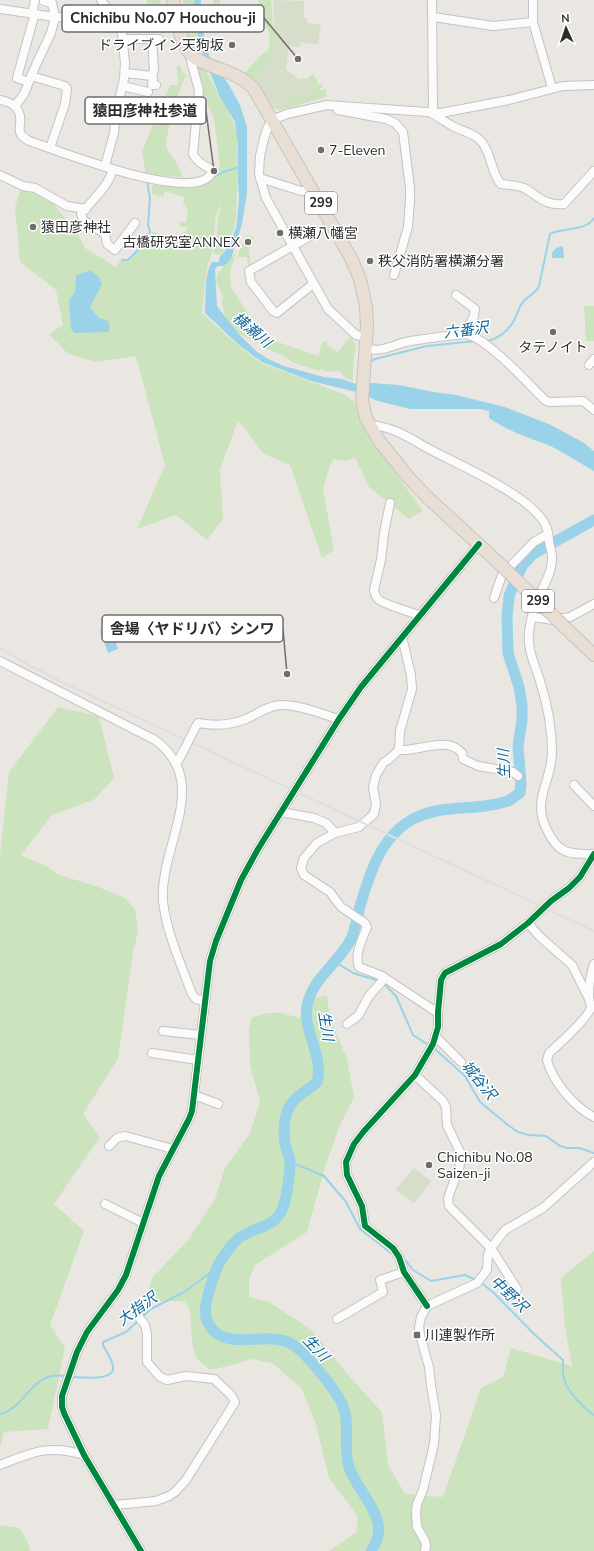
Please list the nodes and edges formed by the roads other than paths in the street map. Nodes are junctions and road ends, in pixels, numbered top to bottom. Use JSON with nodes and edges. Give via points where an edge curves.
{"nodes":[{"id":1,"x":35,"y":0,"type":"edge"},
{"id":2,"x":44,"y":0,"type":"edge"},
{"id":3,"x":101,"y":0,"type":"edge"},
{"id":4,"x":173,"y":0,"type":"edge"},
{"id":5,"x":432,"y":0,"type":"edge"},
{"id":6,"x":533,"y":0,"type":"edge"},
{"id":7,"x":0,"y":9,"type":"edge"},
{"id":8,"x":33,"y":13,"type":"junction"},
{"id":9,"x":55,"y":17,"type":"junction"},
{"id":10,"x":433,"y":17,"type":"junction"},
{"id":11,"x":109,"y":20,"type":"junction"},
{"id":12,"x":533,"y":22,"type":"junction"},
{"id":13,"x":124,"y":39,"type":"junction"},
{"id":14,"x":191,"y":54,"type":"junction"},
{"id":15,"x":125,"y":73,"type":"junction"},
{"id":16,"x":152,"y":76,"type":"junction"},
{"id":17,"x":30,"y":79,"type":"junction"},
{"id":18,"x":156,"y":85,"type":"dead end"},
{"id":19,"x":594,"y":85,"type":"edge"},
{"id":20,"x":123,"y":86,"type":"junction"},
{"id":21,"x":552,"y":88,"type":"junction"},
{"id":22,"x":148,"y":92,"type":"dead end"},
{"id":23,"x":0,"y":100,"type":"edge"},
{"id":24,"x":327,"y":105,"type":"junction"},
{"id":25,"x":15,"y":106,"type":"junction"},
{"id":26,"x":433,"y":114,"type":"junction"},
{"id":27,"x":272,"y":120,"type":"junction"},
{"id":28,"x":50,"y":148,"type":"junction"},
{"id":29,"x":109,"y":168,"type":"junction"},
{"id":30,"x":594,"y":171,"type":"edge"},
{"id":31,"x":0,"y":175,"type":"edge"},
{"id":32,"x":260,"y":178,"type":"junction"},
{"id":33,"x":313,"y":189,"type":"junction"},
{"id":34,"x":86,"y":209,"type":"junction"},
{"id":35,"x":135,"y":223,"type":"dead end"},
{"id":36,"x":320,"y":231,"type":"dead end"},
{"id":37,"x":294,"y":246,"type":"junction"},
{"id":38,"x":394,"y":275,"type":"dead end"},
{"id":39,"x":313,"y":284,"type":"junction"},
{"id":40,"x":456,"y":295,"type":"dead end"},
{"id":41,"x":464,"y":334,"type":"junction"},
{"id":42,"x":366,"y":347,"type":"junction"},
{"id":43,"x":594,"y":410,"type":"edge"},
{"id":44,"x":369,"y":424,"type":"junction"},
{"id":45,"x":390,"y":504,"type":"dead end"},
{"id":46,"x":549,"y":537,"type":"junction"},
{"id":47,"x":479,"y":544,"type":"junction"},
{"id":48,"x":494,"y":598,"type":"dead end"},
{"id":49,"x":594,"y":604,"type":"edge"},
{"id":50,"x":419,"y":615,"type":"junction"},
{"id":51,"x":533,"y":617,"type":"junction"},
{"id":52,"x":402,"y":637,"type":"junction"},
{"id":53,"x":594,"y":655,"type":"edge"},
{"id":54,"x":0,"y":661,"type":"edge"},
{"id":55,"x":339,"y":719,"type":"junction"},
{"id":56,"x":399,"y":750,"type":"junction"},
{"id":57,"x":177,"y":763,"type":"junction"},
{"id":58,"x":518,"y":776,"type":"dead end"},
{"id":59,"x":574,"y":785,"type":"dead end"},
{"id":60,"x":594,"y":806,"type":"edge"},
{"id":61,"x":281,"y":812,"type":"junction"},
{"id":62,"x":335,"y":833,"type":"junction"},
{"id":63,"x":594,"y":854,"type":"edge"},
{"id":64,"x":528,"y":923,"type":"junction"},
{"id":65,"x":594,"y":964,"type":"edge"},
{"id":66,"x":384,"y":978,"type":"junction"},
{"id":67,"x":589,"y":999,"type":"junction"},
{"id":68,"x":204,"y":1001,"type":"junction"},
{"id":69,"x":438,"y":1013,"type":"junction"},
{"id":70,"x":347,"y":1024,"type":"dead end"},
{"id":71,"x":163,"y":1031,"type":"dead end"},
{"id":72,"x":201,"y":1035,"type":"junction"},
{"id":73,"x":433,"y":1044,"type":"junction"},
{"id":74,"x":152,"y":1054,"type":"dead end"},
{"id":75,"x":198,"y":1060,"type":"junction"},
{"id":76,"x":461,"y":1062,"type":"dead end"},
{"id":77,"x":415,"y":1075,"type":"junction"},
{"id":78,"x":194,"y":1095,"type":"junction"},
{"id":79,"x":218,"y":1104,"type":"dead end"},
{"id":80,"x":594,"y":1117,"type":"edge"},
{"id":81,"x":109,"y":1146,"type":"dead end"},
{"id":82,"x":173,"y":1149,"type":"junction"},
{"id":83,"x":593,"y":1163,"type":"edge"},
{"id":84,"x":105,"y":1204,"type":"dead end"},
{"id":85,"x":143,"y":1223,"type":"junction"},
{"id":86,"x":491,"y":1248,"type":"junction"},
{"id":87,"x":404,"y":1272,"type":"junction"},
{"id":88,"x":517,"y":1289,"type":"dead end"},
{"id":89,"x":427,"y":1306,"type":"junction"},
{"id":90,"x":140,"y":1307,"type":"dead end"},
{"id":91,"x":337,"y":1319,"type":"dead end"},
{"id":92,"x":84,"y":1455,"type":"junction"},
{"id":93,"x":0,"y":1465,"type":"edge"},
{"id":94,"x":115,"y":1505,"type":"junction"},
{"id":95,"x":141,"y":1551,"type":"edge"},
{"id":96,"x":425,"y":1551,"type":"edge"}],
"edges":[{"from":1,"to":8,"type":"street"},
{"from":2,"to":9,"type":"street","via":[[54,4]]},
{"from":3,"to":11,"type":"street","via":[[109,12]]},
{"from":4,"to":14,"type":"highway","via":[[184,45]]},
{"from":5,"to":10,"type":"street"},
{"from":6,"to":12,"type":"street"},
{"from":7,"to":8,"type":"street"},
{"from":8,"to":9,"type":"street"},
{"from":8,"to":17,"type":"street","via":[[17,78]]},
{"from":9,"to":11,"type":"street"},
{"from":9,"to":17,"type":"street","via":[[51,33]]},
{"from":10,"to":12,"type":"street","via":[[493,26]]},
{"from":10,"to":26,"type":"street"},
{"from":11,"to":13,"type":"street","via":[[121,24]]},
{"from":12,"to":21,"type":"street"},
{"from":13,"to":15,"type":"street"},
{"from":13,"to":16,"type":"street","via":[[156,39]]},
{"from":14,"to":27,"type":"highway","number":"299","via":[[229,71],[249,84]]},
{"from":14,"to":29,"type":"street","via":[[199,90],[193,154],[201,164],[211,169],[212,173],[207,179],[193,184],[155,181]]},
{"from":15,"to":16,"type":"street"},
{"from":15,"to":20,"type":"street"},
{"from":16,"to":18,"type":"street","via":[[152,85]]},
{"from":17,"to":25,"type":"street","via":[[21,100]]},
{"from":17,"to":28,"type":"street","via":[[65,86],[67,89],[64,107]]},
{"from":19,"to":21,"type":"street"},
{"from":20,"to":22,"type":"street"},
{"from":20,"to":29,"type":"street","via":[[116,114]]},
{"from":21,"to":26,"type":"street","via":[[509,100]]},
{"from":23,"to":25,"type":"street"},
{"from":24,"to":26,"type":"street"},
{"from":24,"to":27,"type":"street","via":[[292,112]]},
{"from":24,"to":38,"type":"street","via":[[330,109],[386,119],[395,123],[403,132],[410,201],[408,226]]},
{"from":25,"to":28,"type":"street","via":[[20,116],[22,137]]},
{"from":26,"to":30,"type":"street","via":[[480,139],[486,147],[496,180],[501,184],[519,186],[547,202],[564,204]]},
{"from":27,"to":32,"type":"street","via":[[260,156]]},
{"from":27,"to":33,"type":"highway","number":"299"},
{"from":28,"to":29,"type":"street"},
{"from":29,"to":34,"type":"street","via":[[112,175]]},
{"from":31,"to":34,"type":"street","via":[[23,186],[35,188],[67,206]]},
{"from":32,"to":33,"type":"street","via":[[301,191]]},
{"from":32,"to":37,"type":"street","via":[[266,198]]},
{"from":33,"to":42,"type":"highway","number":"299","via":[[357,271],[366,307]]},
{"from":34,"to":35,"type":"street","via":[[81,214],[82,220],[104,234],[107,244],[115,250]]},
{"from":36,"to":37,"type":"street"},
{"from":37,"to":39,"type":"street"},
{"from":37,"to":39,"type":"street","via":[[249,271],[251,282],[277,313]]},
{"from":39,"to":42,"type":"street","via":[[332,313]]},
{"from":40,"to":41,"type":"street","via":[[475,309]]},
{"from":41,"to":42,"type":"street","via":[[410,341],[383,350]]},
{"from":41,"to":43,"type":"street","via":[[476,337],[545,400],[583,401]]},
{"from":42,"to":44,"type":"highway","number":"299","via":[[362,396]]},
{"from":44,"to":46,"type":"street","via":[[396,431],[503,489],[537,514],[545,524]]},
{"from":44,"to":47,"type":"highway","number":"299","via":[[409,478]]},
{"from":45,"to":50,"type":"street","via":[[375,594],[378,600]]},
{"from":46,"to":48,"type":"street","via":[[534,542],[502,575]]},
{"from":46,"to":51,"type":"street","via":[[552,558]]},
{"from":47,"to":50,"type":"street"},
{"from":47,"to":53,"type":"highway","number":"299","bridge":true},
{"from":49,"to":51,"type":"street","via":[[570,617],[553,620]]},
{"from":50,"to":52,"type":"street"},
{"from":51,"to":63,"type":"street","via":[[529,631],[529,649],[544,694],[552,752],[550,773],[540,808],[542,819],[554,841],[565,852]]},
{"from":52,"to":55,"type":"street","via":[[367,678]]},
{"from":52,"to":56,"type":"street","via":[[412,689],[400,731]]},
{"from":54,"to":57,"type":"street","via":[[155,740],[165,747]]},
{"from":55,"to":57,"type":"street","bridge":true,"via":[[281,705],[270,707],[234,723],[216,726],[198,723]]},
{"from":55,"to":61,"type":"street"},
{"from":56,"to":58,"type":"street","via":[[439,745],[455,747],[462,753],[463,759],[472,764],[513,772]]},
{"from":56,"to":62,"type":"street","via":[[384,762],[376,775],[373,788],[376,803],[374,814],[359,827]]},
{"from":57,"to":68,"type":"street","via":[[183,790],[165,875],[163,900],[165,916],[192,994],[196,999]]},
{"from":59,"to":60,"type":"street"},
{"from":61,"to":62,"type":"street","via":[[314,818],[326,823]]},
{"from":61,"to":68,"type":"street","via":[[242,880],[216,940],[209,965]]},
{"from":62,"to":66,"type":"street","via":[[317,843],[304,858],[301,868],[304,875],[330,892],[341,907],[363,920],[366,927],[359,950],[359,967]]},
{"from":63,"to":64,"type":"street","via":[[580,877]]},
{"from":64,"to":67,"type":"street","via":[[572,965]]},
{"from":64,"to":69,"type":"street","via":[[501,944],[445,973],[441,980]]},
{"from":65,"to":67,"type":"street","via":[[590,975]]},
{"from":66,"to":69,"type":"street"},
{"from":66,"to":70,"type":"street","via":[[358,1016]]},
{"from":67,"to":80,"type":"street","via":[[591,1006],[586,1015],[549,1053],[547,1060],[552,1073],[567,1094],[579,1108]]},
{"from":68,"to":72,"type":"street"},
{"from":69,"to":73,"type":"street","via":[[438,1027]]},
{"from":71,"to":72,"type":"street"},
{"from":72,"to":75,"type":"street"},
{"from":73,"to":76,"type":"street"},
{"from":73,"to":77,"type":"street"},
{"from":74,"to":75,"type":"street"},
{"from":75,"to":78,"type":"street"},
{"from":77,"to":86,"type":"street","via":[[443,1101],[447,1125],[461,1154],[460,1165],[448,1198],[450,1206]]},
{"from":77,"to":87,"type":"street","via":[[364,1131],[354,1144],[346,1162],[347,1175],[362,1206],[365,1226],[393,1248]]},
{"from":78,"to":79,"type":"street"},
{"from":78,"to":82,"type":"street","via":[[189,1119]]},
{"from":81,"to":82,"type":"street","via":[[117,1138],[124,1136]]},
{"from":82,"to":85,"type":"street","via":[[159,1176]]},
{"from":83,"to":86,"type":"street","via":[[543,1208],[505,1230]]},
{"from":84,"to":85,"type":"street"},
{"from":85,"to":92,"type":"street","via":[[126,1275],[82,1341],[62,1396],[62,1407]]},
{"from":86,"to":88,"type":"street"},
{"from":86,"to":89,"type":"street","via":[[486,1270],[476,1282]]},
{"from":87,"to":89,"type":"street"},
{"from":87,"to":91,"type":"street","via":[[380,1280],[383,1292]]},
{"from":89,"to":96,"type":"street","via":[[419,1327],[429,1367],[436,1428],[416,1512],[417,1526],[425,1541]]},
{"from":90,"to":94,"type":"street","via":[[138,1316],[145,1325],[147,1334],[148,1362],[155,1372],[167,1380],[186,1376],[214,1379],[232,1395],[235,1402],[186,1480],[175,1492],[156,1501]]},
{"from":92,"to":93,"type":"street","via":[[61,1449],[46,1449]]},
{"from":92,"to":94,"type":"street"},
{"from":94,"to":95,"type":"street"}]}
